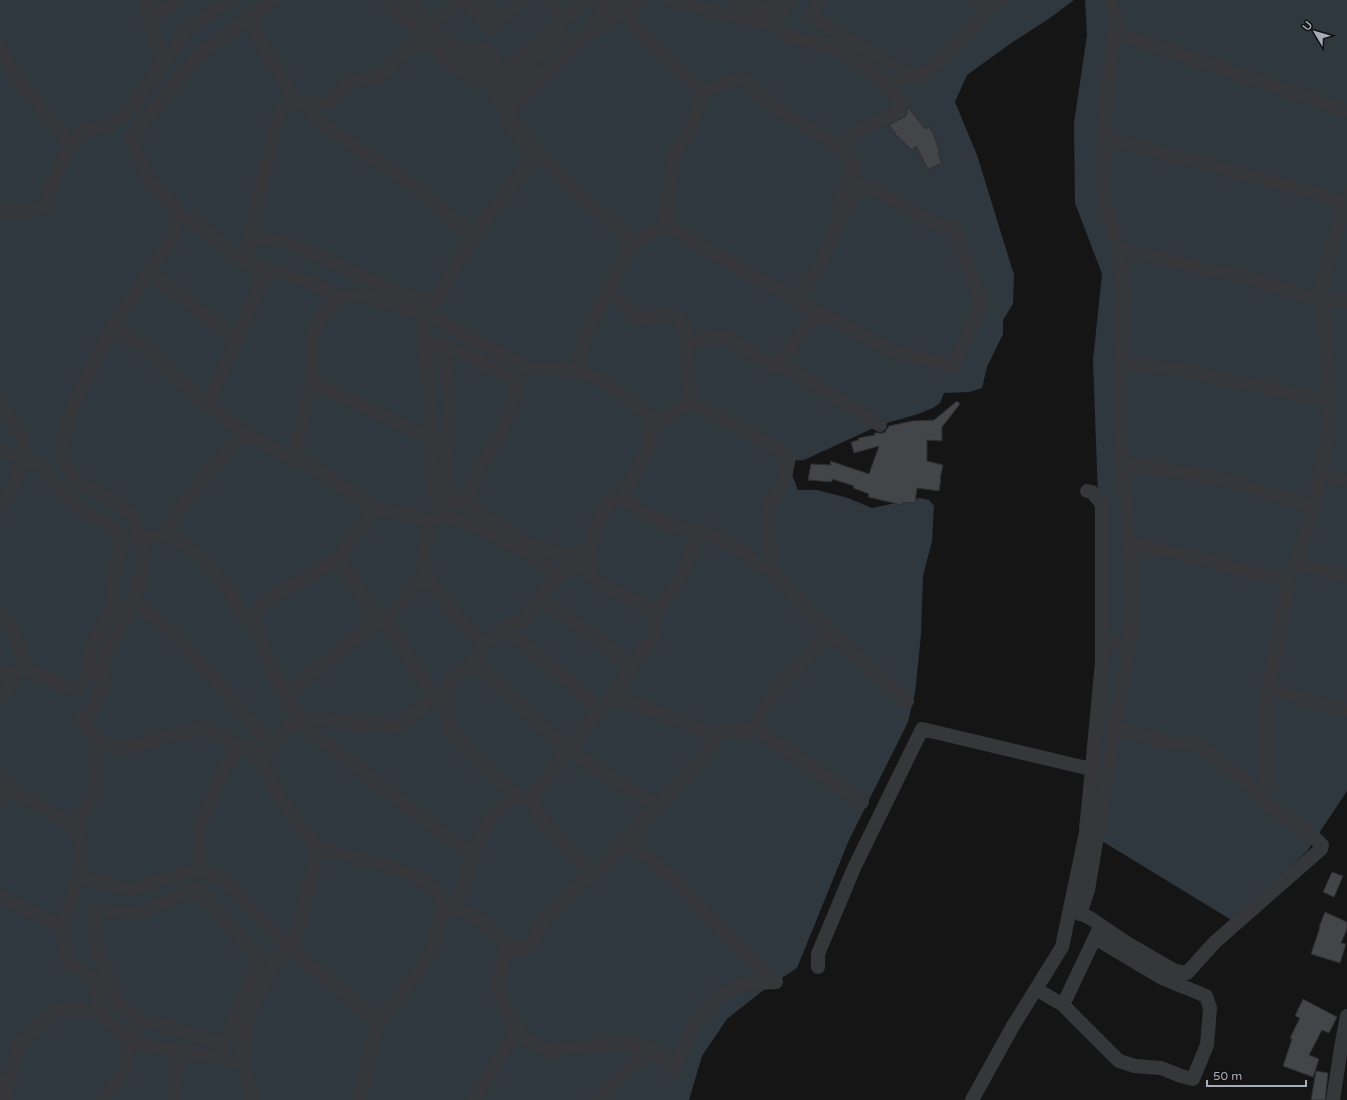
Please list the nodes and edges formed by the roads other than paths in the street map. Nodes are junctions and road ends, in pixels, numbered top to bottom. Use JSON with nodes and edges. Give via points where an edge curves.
{"nodes":[{"id":1,"x":148,"y":0,"type":"edge"},
{"id":2,"x":179,"y":0,"type":"edge"},
{"id":3,"x":228,"y":0,"type":"edge"},
{"id":4,"x":274,"y":0,"type":"edge"},
{"id":5,"x":388,"y":0,"type":"edge"},
{"id":6,"x":461,"y":0,"type":"edge"},
{"id":7,"x":465,"y":0,"type":"edge"},
{"id":8,"x":482,"y":0,"type":"edge"},
{"id":9,"x":523,"y":0,"type":"edge"},
{"id":10,"x":548,"y":0,"type":"edge"},
{"id":11,"x":638,"y":0,"type":"edge"},
{"id":12,"x":668,"y":0,"type":"edge"},
{"id":13,"x":737,"y":0,"type":"edge"},
{"id":14,"x":774,"y":0,"type":"edge"},
{"id":15,"x":789,"y":0,"type":"edge"},
{"id":16,"x":820,"y":0,"type":"edge"},
{"id":17,"x":975,"y":0,"type":"edge"},
{"id":18,"x":1000,"y":0,"type":"edge"},
{"id":19,"x":1110,"y":0,"type":"edge"},
{"id":20,"x":405,"y":2,"type":"edge"},
{"id":21,"x":583,"y":2,"type":"edge"},
{"id":22,"x":619,"y":3,"type":"edge"},
{"id":23,"x":987,"y":8,"type":"junction"},
{"id":24,"x":605,"y":14,"type":"junction"},
{"id":25,"x":149,"y":19,"type":"junction"},
{"id":26,"x":247,"y":19,"type":"junction"},
{"id":27,"x":500,"y":20,"type":"junction"},
{"id":28,"x":559,"y":24,"type":"junction"},
{"id":29,"x":772,"y":25,"type":"junction"},
{"id":30,"x":428,"y":28,"type":"junction"},
{"id":31,"x":1114,"y":32,"type":"junction"},
{"id":32,"x":421,"y":41,"type":"junction"},
{"id":33,"x":0,"y":45,"type":"edge"},
{"id":34,"x":163,"y":63,"type":"junction"},
{"id":35,"x":909,"y":75,"type":"junction"},
{"id":36,"x":502,"y":77,"type":"junction"},
{"id":37,"x":888,"y":86,"type":"junction"},
{"id":38,"x":703,"y":92,"type":"junction"},
{"id":39,"x":510,"y":102,"type":"junction"},
{"id":40,"x":301,"y":103,"type":"junction"},
{"id":41,"x":1347,"y":111,"type":"edge"},
{"id":42,"x":1104,"y":138,"type":"junction"},
{"id":43,"x":71,"y":144,"type":"junction"},
{"id":44,"x":838,"y":146,"type":"junction"},
{"id":45,"x":536,"y":153,"type":"junction"},
{"id":46,"x":1346,"y":201,"type":"edge"},
{"id":47,"x":0,"y":213,"type":"edge"},
{"id":48,"x":174,"y":216,"type":"junction"},
{"id":49,"x":665,"y":225,"type":"junction"},
{"id":50,"x":250,"y":236,"type":"junction"},
{"id":51,"x":473,"y":236,"type":"junction"},
{"id":52,"x":633,"y":242,"type":"junction"},
{"id":53,"x":1118,"y":249,"type":"junction"},
{"id":54,"x":250,"y":264,"type":"junction"},
{"id":55,"x":150,"y":271,"type":"junction"},
{"id":56,"x":804,"y":286,"type":"junction"},
{"id":57,"x":607,"y":294,"type":"junction"},
{"id":58,"x":340,"y":298,"type":"junction"},
{"id":59,"x":1347,"y":300,"type":"edge"},
{"id":60,"x":798,"y":301,"type":"junction"},
{"id":61,"x":1322,"y":301,"type":"junction"},
{"id":62,"x":431,"y":310,"type":"junction"},
{"id":63,"x":817,"y":311,"type":"junction"},
{"id":64,"x":110,"y":330,"type":"junction"},
{"id":65,"x":236,"y":340,"type":"junction"},
{"id":66,"x":685,"y":340,"type":"junction"},
{"id":67,"x":424,"y":342,"type":"junction"},
{"id":68,"x":441,"y":345,"type":"junction"},
{"id":69,"x":1121,"y":362,"type":"junction"},
{"id":70,"x":780,"y":363,"type":"junction"},
{"id":71,"x":576,"y":370,"type":"junction"},
{"id":72,"x":312,"y":382,"type":"junction"},
{"id":73,"x":1330,"y":399,"type":"junction"},
{"id":74,"x":0,"y":401,"type":"edge"},
{"id":75,"x":691,"y":403,"type":"junction"},
{"id":76,"x":208,"y":404,"type":"junction"},
{"id":77,"x":657,"y":422,"type":"junction"},
{"id":78,"x":880,"y":425,"type":"dead end"},
{"id":79,"x":242,"y":432,"type":"junction"},
{"id":80,"x":432,"y":438,"type":"junction"},
{"id":81,"x":0,"y":450,"type":"edge"},
{"id":82,"x":23,"y":457,"type":"junction"},
{"id":83,"x":293,"y":457,"type":"junction"},
{"id":84,"x":1124,"y":464,"type":"junction"},
{"id":85,"x":1320,"y":473,"type":"junction"},
{"id":86,"x":1347,"y":481,"type":"edge"},
{"id":87,"x":1087,"y":491,"type":"dead end"},
{"id":88,"x":622,"y":498,"type":"junction"},
{"id":89,"x":460,"y":501,"type":"junction"},
{"id":90,"x":0,"y":507,"type":"edge"},
{"id":91,"x":1314,"y":507,"type":"junction"},
{"id":92,"x":374,"y":509,"type":"junction"},
{"id":93,"x":441,"y":511,"type":"junction"},
{"id":94,"x":428,"y":522,"type":"junction"},
{"id":95,"x":699,"y":532,"type":"junction"},
{"id":96,"x":165,"y":536,"type":"junction"},
{"id":97,"x":140,"y":539,"type":"junction"},
{"id":98,"x":1129,"y":543,"type":"junction"},
{"id":99,"x":590,"y":554,"type":"junction"},
{"id":100,"x":340,"y":559,"type":"junction"},
{"id":101,"x":769,"y":568,"type":"junction"},
{"id":102,"x":557,"y":576,"type":"junction"},
{"id":103,"x":1347,"y":576,"type":"edge"},
{"id":104,"x":429,"y":578,"type":"junction"},
{"id":105,"x":539,"y":596,"type":"junction"},
{"id":106,"x":132,"y":602,"type":"junction"},
{"id":107,"x":0,"y":613,"type":"edge"},
{"id":108,"x":655,"y":615,"type":"junction"},
{"id":109,"x":251,"y":620,"type":"junction"},
{"id":110,"x":382,"y":621,"type":"junction"},
{"id":111,"x":506,"y":628,"type":"junction"},
{"id":112,"x":831,"y":633,"type":"junction"},
{"id":113,"x":1102,"y":642,"type":"junction"},
{"id":114,"x":484,"y":645,"type":"junction"},
{"id":115,"x":1129,"y":647,"type":"junction"},
{"id":116,"x":473,"y":662,"type":"junction"},
{"id":117,"x":632,"y":665,"type":"junction"},
{"id":118,"x":28,"y":670,"type":"junction"},
{"id":119,"x":1268,"y":688,"type":"junction"},
{"id":120,"x":616,"y":689,"type":"junction"},
{"id":121,"x":285,"y":695,"type":"junction"},
{"id":122,"x":0,"y":698,"type":"edge"},
{"id":123,"x":440,"y":698,"type":"junction"},
{"id":124,"x":908,"y":700,"type":"dead end"},
{"id":125,"x":600,"y":708,"type":"junction"},
{"id":126,"x":1347,"y":710,"type":"edge"},
{"id":127,"x":298,"y":717,"type":"junction"},
{"id":128,"x":753,"y":727,"type":"junction"},
{"id":129,"x":1114,"y":727,"type":"junction"},
{"id":130,"x":716,"y":735,"type":"junction"},
{"id":131,"x":272,"y":746,"type":"junction"},
{"id":132,"x":240,"y":747,"type":"junction"},
{"id":133,"x":568,"y":750,"type":"junction"},
{"id":134,"x":95,"y":754,"type":"dead end"},
{"id":135,"x":261,"y":759,"type":"junction"},
{"id":136,"x":1091,"y":769,"type":"junction"},
{"id":137,"x":0,"y":780,"type":"edge"},
{"id":138,"x":11,"y":790,"type":"junction"},
{"id":139,"x":1258,"y":791,"type":"junction"},
{"id":140,"x":514,"y":794,"type":"junction"},
{"id":141,"x":530,"y":799,"type":"junction"},
{"id":142,"x":0,"y":800,"type":"edge"},
{"id":143,"x":862,"y":802,"type":"dead end"},
{"id":144,"x":657,"y":806,"type":"junction"},
{"id":145,"x":72,"y":824,"type":"junction"},
{"id":146,"x":626,"y":840,"type":"junction"},
{"id":147,"x":318,"y":849,"type":"junction"},
{"id":148,"x":473,"y":851,"type":"junction"},
{"id":149,"x":200,"y":870,"type":"junction"},
{"id":150,"x":595,"y":873,"type":"junction"},
{"id":151,"x":80,"y":877,"type":"junction"},
{"id":152,"x":0,"y":896,"type":"edge"},
{"id":153,"x":448,"y":908,"type":"junction"},
{"id":154,"x":1075,"y":911,"type":"junction"},
{"id":155,"x":62,"y":927,"type":"junction"},
{"id":156,"x":1098,"y":932,"type":"junction"},
{"id":157,"x":291,"y":949,"type":"junction"},
{"id":158,"x":517,"y":949,"type":"junction"},
{"id":159,"x":818,"y":967,"type":"dead end"},
{"id":160,"x":1036,"y":989,"type":"junction"},
{"id":161,"x":1062,"y":1005,"type":"junction"},
{"id":162,"x":98,"y":1011,"type":"junction"},
{"id":163,"x":1347,"y":1016,"type":"edge"},
{"id":164,"x":138,"y":1018,"type":"junction"},
{"id":165,"x":378,"y":1021,"type":"junction"},
{"id":166,"x":518,"y":1028,"type":"junction"},
{"id":167,"x":127,"y":1042,"type":"junction"},
{"id":168,"x":650,"y":1048,"type":"junction"},
{"id":169,"x":177,"y":1051,"type":"junction"},
{"id":170,"x":242,"y":1062,"type":"junction"},
{"id":171,"x":4,"y":1084,"type":"edge"},
{"id":172,"x":6,"y":1100,"type":"edge"},
{"id":173,"x":102,"y":1100,"type":"edge"},
{"id":174,"x":173,"y":1100,"type":"edge"},
{"id":175,"x":251,"y":1100,"type":"edge"},
{"id":176,"x":359,"y":1100,"type":"edge"},
{"id":177,"x":474,"y":1100,"type":"edge"},
{"id":178,"x":597,"y":1100,"type":"edge"},
{"id":179,"x":972,"y":1100,"type":"edge"},
{"id":180,"x":1333,"y":1100,"type":"edge"}],
"edges":[{"from":1,"to":25,"type":"street"},
{"from":2,"to":25,"type":"street"},
{"from":3,"to":34,"type":"street","via":[[188,29]]},
{"from":4,"to":26,"type":"street"},
{"from":5,"to":32,"type":"street"},
{"from":6,"to":30,"type":"street"},
{"from":7,"to":27,"type":"street","via":[[490,29]]},
{"from":8,"to":27,"type":"street"},
{"from":9,"to":27,"type":"street"},
{"from":10,"to":28,"type":"street"},
{"from":11,"to":22,"type":"street"},
{"from":12,"to":29,"type":"street"},
{"from":13,"to":14,"type":"street","via":[[768,12]]},
{"from":15,"to":29,"type":"street"},
{"from":16,"to":35,"type":"street","via":[[811,17]]},
{"from":17,"to":23,"type":"street"},
{"from":18,"to":23,"type":"street"},
{"from":19,"to":31,"type":"street","via":[[1117,18]]},
{"from":20,"to":30,"type":"street","via":[[420,14]]},
{"from":20,"to":39,"type":"street","via":[[421,33],[439,49],[466,60]]},
{"from":21,"to":24,"type":"street"},
{"from":21,"to":28,"type":"street"},
{"from":22,"to":24,"type":"street"},
{"from":22,"to":38,"type":"street","via":[[633,24]]},
{"from":22,"to":39,"type":"street","via":[[519,101]]},
{"from":23,"to":35,"type":"street","via":[[971,30],[936,64],[922,75]]},
{"from":24,"to":36,"type":"street","via":[[574,36],[514,92]]},
{"from":25,"to":34,"type":"street"},
{"from":26,"to":40,"type":"street"},
{"from":26,"to":48,"type":"street","via":[[196,57],[131,138],[148,178],[173,204]]},
{"from":28,"to":36,"type":"street","via":[[561,36]]},
{"from":29,"to":37,"type":"street","via":[[788,36],[836,46]]},
{"from":30,"to":36,"type":"street","via":[[465,52],[480,58]]},
{"from":31,"to":41,"type":"street"},
{"from":31,"to":42,"type":"street"},
{"from":32,"to":40,"type":"street","via":[[382,75],[346,84],[329,102]]},
{"from":32,"to":45,"type":"street","via":[[486,88],[506,110],[509,124]]},
{"from":33,"to":43,"type":"street","via":[[12,72]]},
{"from":34,"to":43,"type":"street","via":[[131,108],[112,124],[83,132]]},
{"from":35,"to":37,"type":"street"},
{"from":37,"to":44,"type":"street","via":[[899,99],[899,112],[859,130]]},
{"from":38,"to":44,"type":"street","via":[[742,77],[773,106]]},
{"from":38,"to":49,"type":"street","via":[[692,126],[676,152],[668,189]]},
{"from":39,"to":45,"type":"street","via":[[510,112],[515,122]]},
{"from":40,"to":50,"type":"street","via":[[282,108]]},
{"from":40,"to":51,"type":"street","via":[[317,120],[409,183]]},
{"from":42,"to":46,"type":"street"},
{"from":42,"to":53,"type":"street","via":[[1103,191]]},
{"from":43,"to":47,"type":"street","via":[[59,167],[50,192],[48,207]]},
{"from":44,"to":56,"type":"street","via":[[854,166]]},
{"from":45,"to":51,"type":"street"},
{"from":45,"to":52,"type":"street"},
{"from":46,"to":61,"type":"street","via":[[1321,285]]},
{"from":48,"to":54,"type":"street","via":[[196,222],[242,261]]},
{"from":48,"to":55,"type":"street","via":[[175,233]]},
{"from":49,"to":52,"type":"street"},
{"from":49,"to":60,"type":"street"},
{"from":50,"to":54,"type":"street"},
{"from":50,"to":62,"type":"street","via":[[295,245],[401,294],[426,299]]},
{"from":51,"to":62,"type":"street"},
{"from":52,"to":57,"type":"street"},
{"from":53,"to":61,"type":"street","via":[[1251,279]]},
{"from":53,"to":69,"type":"street","via":[[1124,295]]},
{"from":54,"to":58,"type":"street","via":[[312,283]]},
{"from":54,"to":65,"type":"street","via":[[264,276]]},
{"from":55,"to":64,"type":"street"},
{"from":55,"to":65,"type":"street"},
{"from":56,"to":60,"type":"street"},
{"from":56,"to":63,"type":"street","via":[[816,273],[842,216],[861,185],[876,190],[941,227],[952,226],[982,302],[954,365],[896,353]]},
{"from":57,"to":66,"type":"street","via":[[623,302],[631,314],[643,319],[658,314],[678,317],[685,329]]},
{"from":57,"to":71,"type":"street","via":[[587,332]]},
{"from":58,"to":62,"type":"street","via":[[365,295]]},
{"from":58,"to":72,"type":"street","via":[[322,314],[313,335]]},
{"from":59,"to":61,"type":"street"},
{"from":60,"to":63,"type":"street"},
{"from":61,"to":73,"type":"street"},
{"from":62,"to":67,"type":"street","via":[[424,322]]},
{"from":62,"to":71,"type":"street","via":[[530,369]]},
{"from":63,"to":70,"type":"street"},
{"from":64,"to":76,"type":"street","via":[[142,346]]},
{"from":64,"to":97,"type":"street","via":[[73,406],[60,453],[75,482],[98,491],[133,514]]},
{"from":65,"to":76,"type":"street"},
{"from":66,"to":70,"type":"street","via":[[724,336],[776,368]]},
{"from":66,"to":75,"type":"street"},
{"from":67,"to":68,"type":"street"},
{"from":67,"to":80,"type":"street"},
{"from":68,"to":89,"type":"street","via":[[450,408],[444,482]]},
{"from":68,"to":89,"type":"street","via":[[480,360],[483,367],[493,368],[519,383],[501,436],[479,467]]},
{"from":69,"to":73,"type":"street","via":[[1182,370]]},
{"from":69,"to":84,"type":"street"},
{"from":70,"to":78,"type":"street"},
{"from":71,"to":77,"type":"street","via":[[604,381]]},
{"from":72,"to":80,"type":"street"},
{"from":72,"to":83,"type":"street"},
{"from":73,"to":85,"type":"street","via":[[1328,436]]},
{"from":74,"to":82,"type":"street","via":[[23,441]]},
{"from":75,"to":77,"type":"street"},
{"from":75,"to":101,"type":"street","via":[[790,456],[785,478],[770,504],[768,530],[772,550]]},
{"from":76,"to":79,"type":"street"},
{"from":77,"to":88,"type":"street","via":[[651,429],[649,445]]},
{"from":79,"to":83,"type":"street"},
{"from":79,"to":96,"type":"street","via":[[180,508]]},
{"from":80,"to":93,"type":"street","via":[[430,475]]},
{"from":81,"to":82,"type":"street"},
{"from":82,"to":90,"type":"street","via":[[17,479]]},
{"from":82,"to":118,"type":"street","via":[[43,467],[58,488],[84,513],[110,524],[122,535],[113,588],[115,610],[104,624],[88,654],[89,674],[80,685],[66,688]]},
{"from":83,"to":92,"type":"street","via":[[303,460]]},
{"from":84,"to":91,"type":"street","via":[[1215,477]]},
{"from":84,"to":98,"type":"street"},
{"from":85,"to":86,"type":"street"},
{"from":85,"to":91,"type":"street"},
{"from":87,"to":113,"type":"street","via":[[1092,492],[1102,504]]},
{"from":88,"to":95,"type":"street","via":[[643,513],[681,529]]},
{"from":88,"to":99,"type":"street","via":[[610,502],[598,522]]},
{"from":89,"to":93,"type":"street"},
{"from":89,"to":99,"type":"street","via":[[524,542],[571,558],[578,552]]},
{"from":91,"to":103,"type":"street","via":[[1296,563]]},
{"from":92,"to":94,"type":"street","via":[[413,516]]},
{"from":92,"to":100,"type":"street","via":[[363,527],[345,547]]},
{"from":93,"to":94,"type":"street"},
{"from":93,"to":102,"type":"street","via":[[534,556]]},
{"from":94,"to":104,"type":"street","via":[[423,569]]},
{"from":95,"to":101,"type":"street","via":[[734,545],[758,564]]},
{"from":95,"to":108,"type":"street","via":[[681,577]]},
{"from":96,"to":97,"type":"street"},
{"from":96,"to":109,"type":"street","via":[[170,535],[202,558],[232,593],[239,612]]},
{"from":97,"to":106,"type":"street","via":[[144,554],[136,595]]},
{"from":98,"to":115,"type":"street","via":[[1132,594]]},
{"from":98,"to":119,"type":"street","via":[[1289,581]]},
{"from":99,"to":102,"type":"street"},
{"from":99,"to":108,"type":"street","via":[[589,573],[602,585],[637,601]]},
{"from":100,"to":109,"type":"street","via":[[264,602]]},
{"from":100,"to":110,"type":"street","via":[[366,602]]},
{"from":101,"to":112,"type":"street","via":[[809,613]]},
{"from":102,"to":105,"type":"street"},
{"from":104,"to":110,"type":"street","via":[[417,585]]},
{"from":104,"to":114,"type":"street","via":[[462,623]]},
{"from":105,"to":111,"type":"street","via":[[524,620]]},
{"from":105,"to":117,"type":"street"},
{"from":106,"to":131,"type":"street","via":[[172,631]]},
{"from":106,"to":132,"type":"street","via":[[101,666],[104,685],[88,716],[80,719],[102,748],[134,746],[203,727]]},
{"from":107,"to":118,"type":"street","via":[[12,626]]},
{"from":108,"to":117,"type":"street","via":[[655,634]]},
{"from":109,"to":121,"type":"street","via":[[258,628],[267,658]]},
{"from":110,"to":121,"type":"street"},
{"from":110,"to":123,"type":"street"},
{"from":111,"to":114,"type":"street"},
{"from":111,"to":125,"type":"street"},
{"from":112,"to":124,"type":"street"},
{"from":112,"to":128,"type":"street","via":[[772,695]]},
{"from":113,"to":115,"type":"street","via":[[1114,642]]},
{"from":113,"to":136,"type":"street"},
{"from":114,"to":116,"type":"street"},
{"from":115,"to":129,"type":"street"},
{"from":116,"to":123,"type":"street","via":[[452,678]]},
{"from":116,"to":133,"type":"street"},
{"from":117,"to":120,"type":"street"},
{"from":118,"to":122,"type":"street","via":[[8,679]]},
{"from":119,"to":126,"type":"street"},
{"from":119,"to":139,"type":"street","via":[[1266,786]]},
{"from":120,"to":125,"type":"street"},
{"from":120,"to":130,"type":"street","via":[[622,698]]},
{"from":121,"to":127,"type":"street"},
{"from":123,"to":127,"type":"street","via":[[397,727],[380,724],[361,726]]},
{"from":123,"to":140,"type":"street","via":[[446,702],[450,730],[479,764]]},
{"from":125,"to":133,"type":"street"},
{"from":127,"to":131,"type":"street"},
{"from":127,"to":148,"type":"street","via":[[312,734],[467,852]]},
{"from":128,"to":130,"type":"street","via":[[746,731],[726,731]]},
{"from":128,"to":143,"type":"street"},
{"from":129,"to":139,"type":"street","via":[[1162,742],[1197,743]]},
{"from":129,"to":154,"type":"street","via":[[1088,890]]},
{"from":130,"to":144,"type":"street","via":[[707,752]]},
{"from":131,"to":135,"type":"street"},
{"from":132,"to":135,"type":"street","via":[[248,748]]},
{"from":132,"to":149,"type":"street","via":[[225,766],[199,828]]},
{"from":133,"to":141,"type":"street"},
{"from":133,"to":144,"type":"street"},
{"from":134,"to":145,"type":"street","via":[[98,794]]},
{"from":135,"to":147,"type":"street","via":[[282,801]]},
{"from":136,"to":154,"type":"street","via":[[1086,832]]},
{"from":136,"to":159,"type":"street","via":[[922,730],[854,868],[818,954]]},
{"from":137,"to":138,"type":"street"},
{"from":138,"to":142,"type":"street"},
{"from":138,"to":145,"type":"street"},
{"from":139,"to":156,"type":"street","via":[[1260,801],[1286,816],[1316,839],[1322,845],[1322,849],[1215,942],[1187,974],[1175,971],[1127,943]]},
{"from":140,"to":141,"type":"street"},
{"from":140,"to":148,"type":"street","via":[[491,816]]},
{"from":141,"to":150,"type":"street","via":[[546,825]]},
{"from":144,"to":146,"type":"street"},
{"from":145,"to":151,"type":"street","via":[[82,841]]},
{"from":146,"to":150,"type":"street"},
{"from":146,"to":168,"type":"street","via":[[678,882],[733,942],[776,982],[742,984],[719,996],[696,1019],[674,1069]]},
{"from":147,"to":153,"type":"street","via":[[372,862],[418,877],[434,888]]},
{"from":147,"to":157,"type":"street"},
{"from":148,"to":153,"type":"street","via":[[464,887]]},
{"from":149,"to":151,"type":"street","via":[[168,877],[132,890]]},
{"from":149,"to":157,"type":"street","via":[[222,879]]},
{"from":150,"to":158,"type":"street","via":[[546,918],[530,946]]},
{"from":151,"to":155,"type":"street"},
{"from":152,"to":155,"type":"street"},
{"from":153,"to":158,"type":"street","via":[[482,921],[505,943]]},
{"from":153,"to":165,"type":"street","via":[[432,951],[414,978]]},
{"from":154,"to":156,"type":"street"},
{"from":154,"to":160,"type":"street","via":[[1062,947]]},
{"from":155,"to":162,"type":"street","via":[[69,964],[96,979]]},
{"from":156,"to":161,"type":"street"},
{"from":156,"to":161,"type":"street","via":[[1162,978],[1206,996],[1210,1008],[1207,1045],[1193,1079],[1161,1068],[1135,1066],[1119,1061]]},
{"from":157,"to":165,"type":"street"},
{"from":157,"to":170,"type":"street","via":[[276,959],[247,1018]]},
{"from":158,"to":166,"type":"street","via":[[505,953],[498,982],[506,1012]]},
{"from":160,"to":161,"type":"street"},
{"from":160,"to":179,"type":"street"},
{"from":162,"to":167,"type":"street"},
{"from":162,"to":171,"type":"street","via":[[57,1010],[21,1042]]},
{"from":163,"to":180,"type":"street"},
{"from":164,"to":164,"type":"street","via":[[119,1004],[97,948],[92,910],[136,914],[197,888],[259,960],[224,1044]]},
{"from":164,"to":167,"type":"street"},
{"from":165,"to":176,"type":"street"},
{"from":166,"to":168,"type":"street","via":[[527,1040],[552,1052],[586,1046],[626,1044]]},
{"from":166,"to":177,"type":"street"},
{"from":167,"to":169,"type":"street"},
{"from":167,"to":173,"type":"street","via":[[125,1070]]},
{"from":168,"to":178,"type":"street"},
{"from":169,"to":170,"type":"street"},
{"from":169,"to":174,"type":"street"},
{"from":170,"to":175,"type":"street"},
{"from":171,"to":172,"type":"street"}]}
